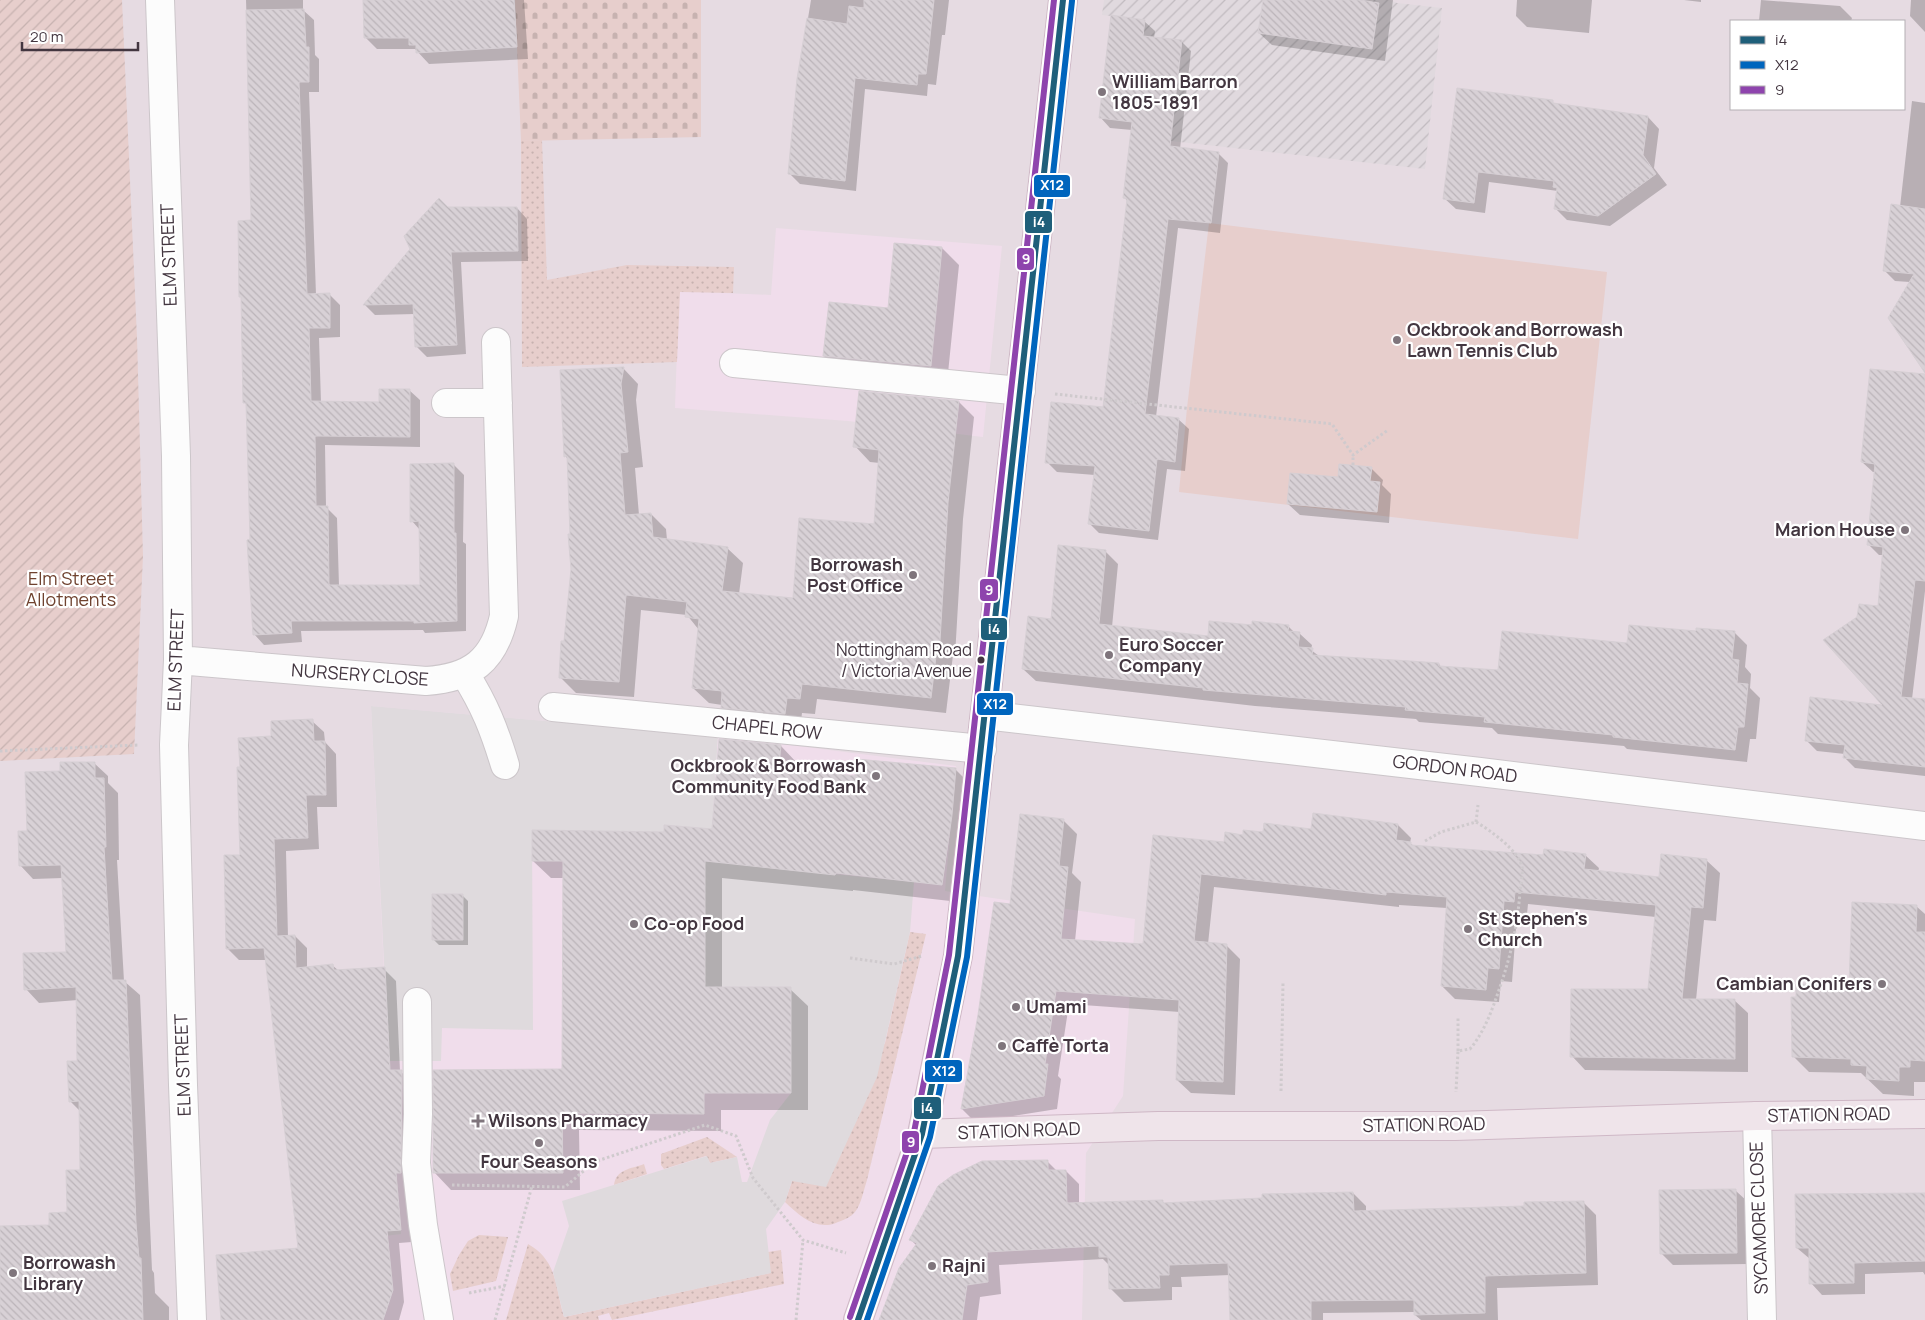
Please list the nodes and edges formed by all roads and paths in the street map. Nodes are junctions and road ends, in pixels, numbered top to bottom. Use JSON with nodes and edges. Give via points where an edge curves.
{"nodes":[{"id":1,"x":160,"y":0,"type":"edge"},
{"id":2,"x":1063,"y":0,"type":"edge"},
{"id":3,"x":496,"y":342,"type":"dead end"},
{"id":4,"x":734,"y":363,"type":"dead end"},
{"id":5,"x":1021,"y":391,"type":"junction"},
{"id":6,"x":498,"y":402,"type":"junction"},
{"id":7,"x":446,"y":403,"type":"dead end"},
{"id":8,"x":1388,"y":430,"type":"dead end"},
{"id":9,"x":1353,"y":455,"type":"junction"},
{"id":10,"x":1353,"y":465,"type":"dead end"},
{"id":11,"x":178,"y":660,"type":"junction"},
{"id":12,"x":465,"y":674,"type":"junction"},
{"id":13,"x":553,"y":707,"type":"dead end"},
{"id":14,"x":985,"y":715,"type":"junction"},
{"id":15,"x":134,"y":745,"type":"dead end"},
{"id":16,"x":982,"y":749,"type":"junction"},
{"id":17,"x":0,"y":751,"type":"edge"},
{"id":18,"x":505,"y":765,"type":"dead end"},
{"id":19,"x":1925,"y":826,"type":"edge"},
{"id":20,"x":1425,"y":840,"type":"dead end"},
{"id":21,"x":959,"y":945,"type":"junction"},
{"id":22,"x":850,"y":958,"type":"dead end"},
{"id":23,"x":1283,"y":982,"type":"dead end"},
{"id":24,"x":417,"y":1002,"type":"dead end"},
{"id":25,"x":1458,"y":1016,"type":"dead end"},
{"id":26,"x":1458,"y":1051,"type":"junction"},
{"id":27,"x":1925,"y":1114,"type":"edge"},
{"id":28,"x":1757,"y":1116,"type":"junction"},
{"id":29,"x":1455,"y":1126,"type":"junction"},
{"id":30,"x":1280,"y":1127,"type":"junction"},
{"id":31,"x":922,"y":1134,"type":"junction"},
{"id":32,"x":418,"y":1184,"type":"junction"},
{"id":33,"x":532,"y":1186,"type":"junction"},
{"id":34,"x":803,"y":1240,"type":"junction"},
{"id":35,"x":878,"y":1263,"type":"junction"},
{"id":36,"x":192,"y":1320,"type":"edge"},
{"id":37,"x":439,"y":1320,"type":"edge"},
{"id":38,"x":496,"y":1320,"type":"edge"},
{"id":39,"x":796,"y":1320,"type":"edge"},
{"id":40,"x":858,"y":1320,"type":"edge"},
{"id":41,"x":1762,"y":1320,"type":"edge"}],
"edges":[{"from":1,"to":11,"type":"street","name":"ELM STREET","via":[[176,456]]},
{"from":2,"to":5,"type":"main road"},
{"from":3,"to":6,"type":"street","name":"NURSERY CLOSE"},
{"from":4,"to":5,"type":"street"},
{"from":5,"to":9,"type":"path","via":[[1332,424]]},
{"from":5,"to":14,"type":"main road"},
{"from":6,"to":7,"type":"street"},
{"from":6,"to":12,"type":"street","name":"NURSERY CLOSE","via":[[504,616],[492,649]]},
{"from":8,"to":9,"type":"path"},
{"from":9,"to":10,"type":"path"},
{"from":11,"to":12,"type":"street","name":"NURSERY CLOSE","via":[[426,681],[447,680]]},
{"from":11,"to":36,"type":"street","name":"ELM STREET","via":[[174,745]]},
{"from":12,"to":18,"type":"street","via":[[493,727]]},
{"from":13,"to":16,"type":"street","name":"CHAPEL ROW"},
{"from":14,"to":16,"type":"main road"},
{"from":14,"to":19,"type":"street","name":"GORDON ROAD"},
{"from":15,"to":17,"type":"path"},
{"from":16,"to":21,"type":"main road"},
{"from":20,"to":26,"type":"path","via":[[1476,822],[1501,840],[1522,867],[1519,914],[1510,960],[1481,1036],[1470,1049]]},
{"from":21,"to":22,"type":"path","via":[[894,964]]},
{"from":21,"to":31,"type":"main road"},
{"from":23,"to":30,"type":"path"},
{"from":24,"to":32,"type":"street"},
{"from":25,"to":26,"type":"path"},
{"from":26,"to":29,"type":"path"},
{"from":27,"to":28,"type":"main road","name":"STATION ROAD"},
{"from":28,"to":29,"type":"main road","name":"STATION ROAD"},
{"from":28,"to":41,"type":"street","name":"SYCAMORE CLOSE"},
{"from":29,"to":30,"type":"main road","name":"STATION ROAD"},
{"from":30,"to":31,"type":"main road","name":"STATION ROAD","via":[[1158,1126]]},
{"from":31,"to":35,"type":"main road"},
{"from":32,"to":33,"type":"path"},
{"from":32,"to":37,"type":"street"},
{"from":33,"to":34,"type":"path","via":[[565,1187],[594,1162],[705,1125],[736,1136],[753,1178]]},
{"from":33,"to":38,"type":"path"},
{"from":34,"to":35,"type":"path"},
{"from":34,"to":39,"type":"path"},
{"from":35,"to":40,"type":"main road"}]}
